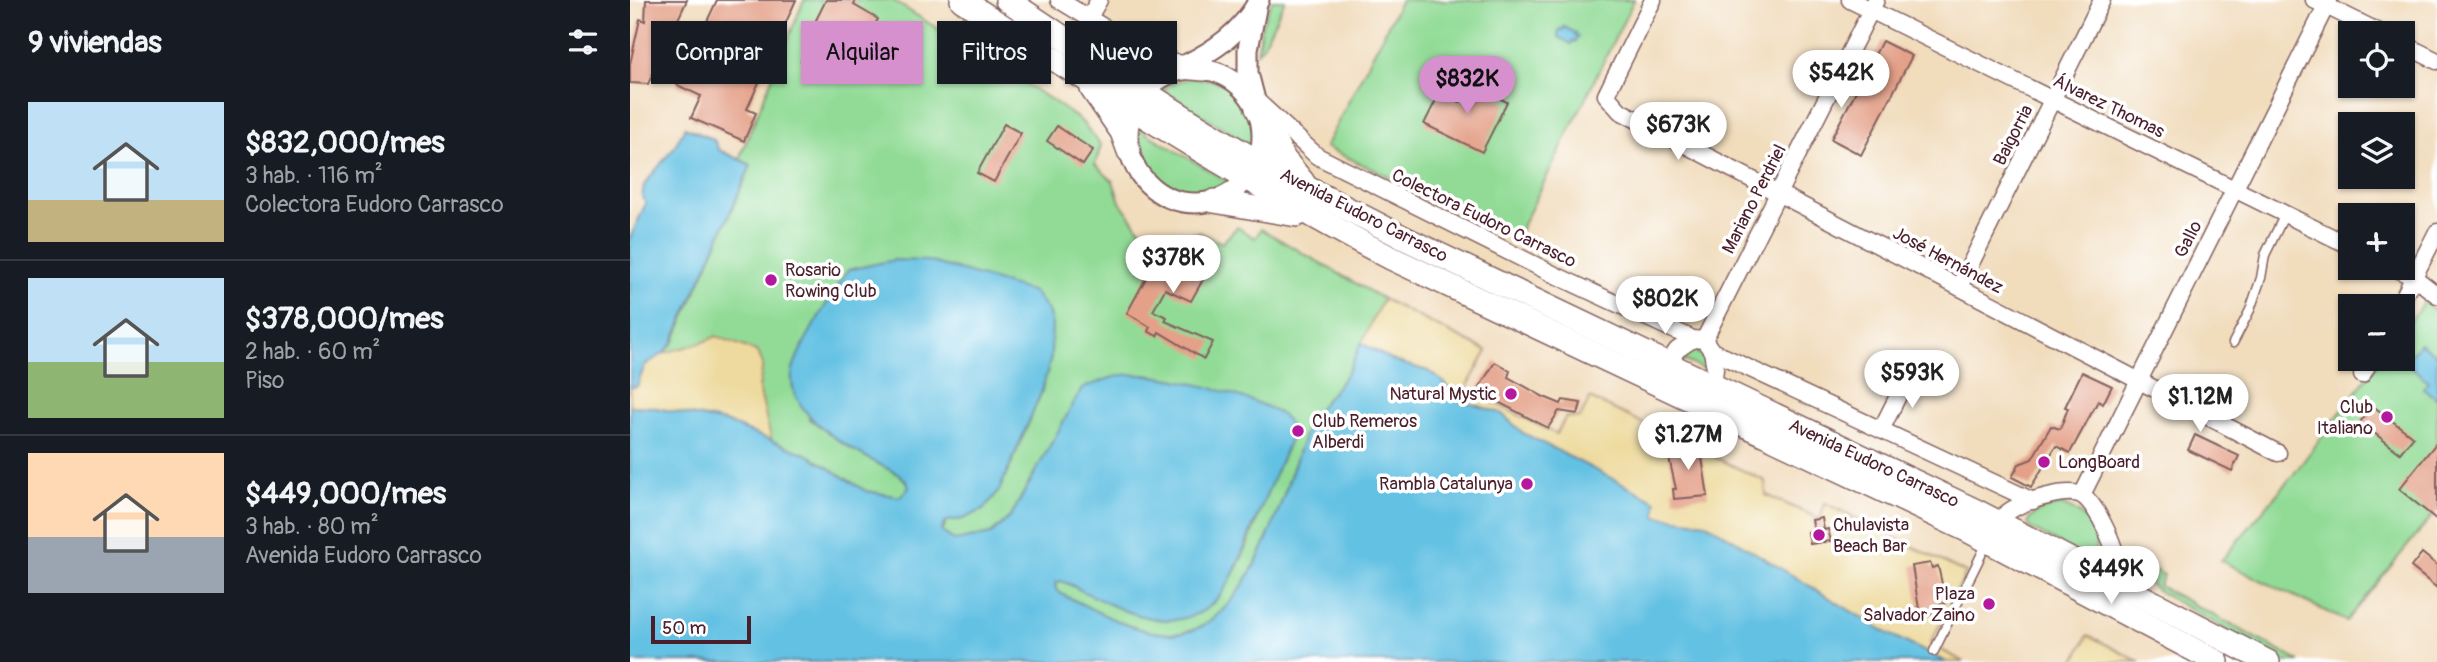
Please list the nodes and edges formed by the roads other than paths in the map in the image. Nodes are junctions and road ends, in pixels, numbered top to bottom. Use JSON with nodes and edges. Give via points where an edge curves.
{"nodes":[{"id":1,"x":962,"y":0,"type":"edge"},
{"id":2,"x":1007,"y":0,"type":"edge"},
{"id":3,"x":1059,"y":0,"type":"edge"},
{"id":4,"x":1099,"y":0,"type":"edge"},
{"id":5,"x":1653,"y":0,"type":"edge"},
{"id":6,"x":1850,"y":0,"type":"edge"},
{"id":7,"x":2102,"y":0,"type":"edge"},
{"id":8,"x":1258,"y":2,"type":"edge"},
{"id":9,"x":2323,"y":2,"type":"edge"},
{"id":10,"x":1874,"y":5,"type":"edge"},
{"id":11,"x":1088,"y":19,"type":"junction"},
{"id":12,"x":2359,"y":21,"type":"edge"},
{"id":13,"x":1065,"y":39,"type":"edge"},
{"id":14,"x":2415,"y":50,"type":"edge"},
{"id":15,"x":2437,"y":61,"type":"edge"},
{"id":16,"x":1065,"y":66,"type":"edge"},
{"id":17,"x":1177,"y":68,"type":"edge"},
{"id":18,"x":1186,"y":69,"type":"junction"},
{"id":19,"x":1090,"y":84,"type":"edge"},
{"id":20,"x":1097,"y":84,"type":"edge"},
{"id":21,"x":1120,"y":84,"type":"edge"},
{"id":22,"x":1255,"y":97,"type":"junction"},
{"id":23,"x":2052,"y":100,"type":"junction"},
{"id":24,"x":1139,"y":101,"type":"junction"},
{"id":25,"x":1129,"y":151,"type":"junction"},
{"id":26,"x":1252,"y":170,"type":"junction"},
{"id":27,"x":1310,"y":190,"type":"junction"},
{"id":28,"x":2235,"y":190,"type":"junction"},
{"id":29,"x":1779,"y":193,"type":"junction"},
{"id":30,"x":1214,"y":201,"type":"junction"},
{"id":31,"x":2285,"y":214,"type":"junction"},
{"id":32,"x":1315,"y":218,"type":"junction"},
{"id":33,"x":2437,"y":232,"type":"edge"},
{"id":34,"x":2338,"y":240,"type":"edge"},
{"id":35,"x":2415,"y":276,"type":"edge"},
{"id":36,"x":2415,"y":279,"type":"edge"},
{"id":37,"x":1959,"y":287,"type":"junction"},
{"id":38,"x":2437,"y":295,"type":"edge"},
{"id":39,"x":2233,"y":343,"type":"dead end"},
{"id":40,"x":1703,"y":344,"type":"junction"},
{"id":41,"x":1668,"y":363,"type":"junction"},
{"id":42,"x":2364,"y":371,"type":"edge"},
{"id":43,"x":1909,"y":374,"type":"dead end"},
{"id":44,"x":2361,"y":376,"type":"dead end"},
{"id":45,"x":2139,"y":381,"type":"junction"},
{"id":46,"x":1713,"y":385,"type":"junction"},
{"id":47,"x":1881,"y":430,"type":"junction"},
{"id":48,"x":2278,"y":453,"type":"dead end"},
{"id":49,"x":2082,"y":495,"type":"junction"},
{"id":50,"x":2033,"y":501,"type":"junction"},
{"id":51,"x":1992,"y":531,"type":"junction"},
{"id":52,"x":2112,"y":582,"type":"junction"},
{"id":53,"x":2091,"y":594,"type":"junction"},
{"id":54,"x":1934,"y":651,"type":"dead end"},
{"id":55,"x":2217,"y":662,"type":"edge"},
{"id":56,"x":2268,"y":662,"type":"edge"}],
"edges":[{"from":1,"to":16,"type":"main road"},
{"from":2,"to":13,"type":"main road"},
{"from":3,"to":11,"type":"street"},
{"from":4,"to":11,"type":"street"},
{"from":5,"to":29,"type":"street","name":"José Hernández","via":[[1606,95],[1620,111]]},
{"from":6,"to":10,"type":"street","name":"Álvarez Thomas"},
{"from":7,"to":23,"type":"street","name":"Baigorria"},
{"from":8,"to":18,"type":"street","via":[[1233,34]]},
{"from":8,"to":22,"type":"street","via":[[1248,49]]},
{"from":9,"to":12,"type":"street"},
{"from":9,"to":28,"type":"street","name":"Gallo"},
{"from":10,"to":23,"type":"street","name":"Álvarez Thomas"},
{"from":10,"to":29,"type":"street","name":"Mariano Perdriel"},
{"from":11,"to":18,"type":"street"},
{"from":14,"to":15,"type":"street"},
{"from":17,"to":18,"type":"main road"},
{"from":18,"to":22,"type":"street","via":[[1226,76]]},
{"from":18,"to":24,"type":"street","via":[[1156,81]]},
{"from":19,"to":25,"type":"main road","via":[[1122,132]]},
{"from":20,"to":24,"type":"main road"},
{"from":21,"to":24,"type":"main road"},
{"from":22,"to":26,"type":"street","via":[[1263,135]]},
{"from":22,"to":27,"type":"main road","via":[[1284,159]]},
{"from":22,"to":40,"type":"street","name":"Colectora Eudoro Carrasco","via":[[1317,156]]},
{"from":23,"to":28,"type":"street","name":"Álvarez Thomas"},
{"from":23,"to":37,"type":"street","name":"Baigorria"},
{"from":24,"to":25,"type":"street","via":[[1128,130]]},
{"from":24,"to":26,"type":"main road","name":"Avenida Eudoro Carrasco"},
{"from":25,"to":30,"type":"street","via":[[1146,183],[1161,194],[1196,204]]},
{"from":26,"to":27,"type":"main road","name":"Avenida Eudoro Carrasco"},
{"from":26,"to":30,"type":"street","via":[[1232,192]]},
{"from":26,"to":32,"type":"main road","name":"Avenida Eudoro Carrasco"},
{"from":27,"to":41,"type":"main road","name":"Avenida Eudoro Carrasco"},
{"from":28,"to":31,"type":"street","name":"Álvarez Thomas"},
{"from":28,"to":45,"type":"street","name":"Gallo"},
{"from":29,"to":37,"type":"street","name":"José Hernández"},
{"from":29,"to":40,"type":"street","name":"Mariano Perdriel"},
{"from":30,"to":32,"type":"main road"},
{"from":31,"to":34,"type":"street","name":"Álvarez Thomas"},
{"from":31,"to":39,"type":"lane"},
{"from":32,"to":51,"type":"main road","name":"Avenida Eudoro Carrasco","via":[[1391,258]]},
{"from":33,"to":35,"type":"street"},
{"from":36,"to":38,"type":"street"},
{"from":37,"to":45,"type":"street","name":"José Hernández"},
{"from":40,"to":41,"type":"street","name":"Mariano Perdriel","via":[[1677,350]]},
{"from":40,"to":46,"type":"street","name":"Mariano Perdriel","via":[[1715,369]]},
{"from":40,"to":47,"type":"street","name":"Colectora Eudoro Carrasco"},
{"from":41,"to":46,"type":"main road","name":"Avenida Eudoro Carrasco"},
{"from":42,"to":44,"type":"street"},
{"from":43,"to":47,"type":"street"},
{"from":45,"to":48,"type":"street","name":"José Hernández"},
{"from":45,"to":49,"type":"street","name":"Gallo"},
{"from":46,"to":51,"type":"main road","name":"Avenida Eudoro Carrasco"},
{"from":47,"to":50,"type":"street","name":"Colectora Eudoro Carrasco"},
{"from":49,"to":50,"type":"street","via":[[2067,492]]},
{"from":49,"to":52,"type":"street","via":[[2100,518],[2116,559]]},
{"from":50,"to":51,"type":"street","via":[[2008,511]]},
{"from":51,"to":52,"type":"main road","name":"Avenida Eudoro Carrasco"},
{"from":51,"to":53,"type":"main road","name":"Avenida Eudoro Carrasco"},
{"from":51,"to":54,"type":"lane"},
{"from":52,"to":53,"type":"street"},
{"from":52,"to":56,"type":"main road","name":"Avenida Eudoro Carrasco"},
{"from":53,"to":55,"type":"main road","name":"Avenida Eudoro Carrasco"}]}
